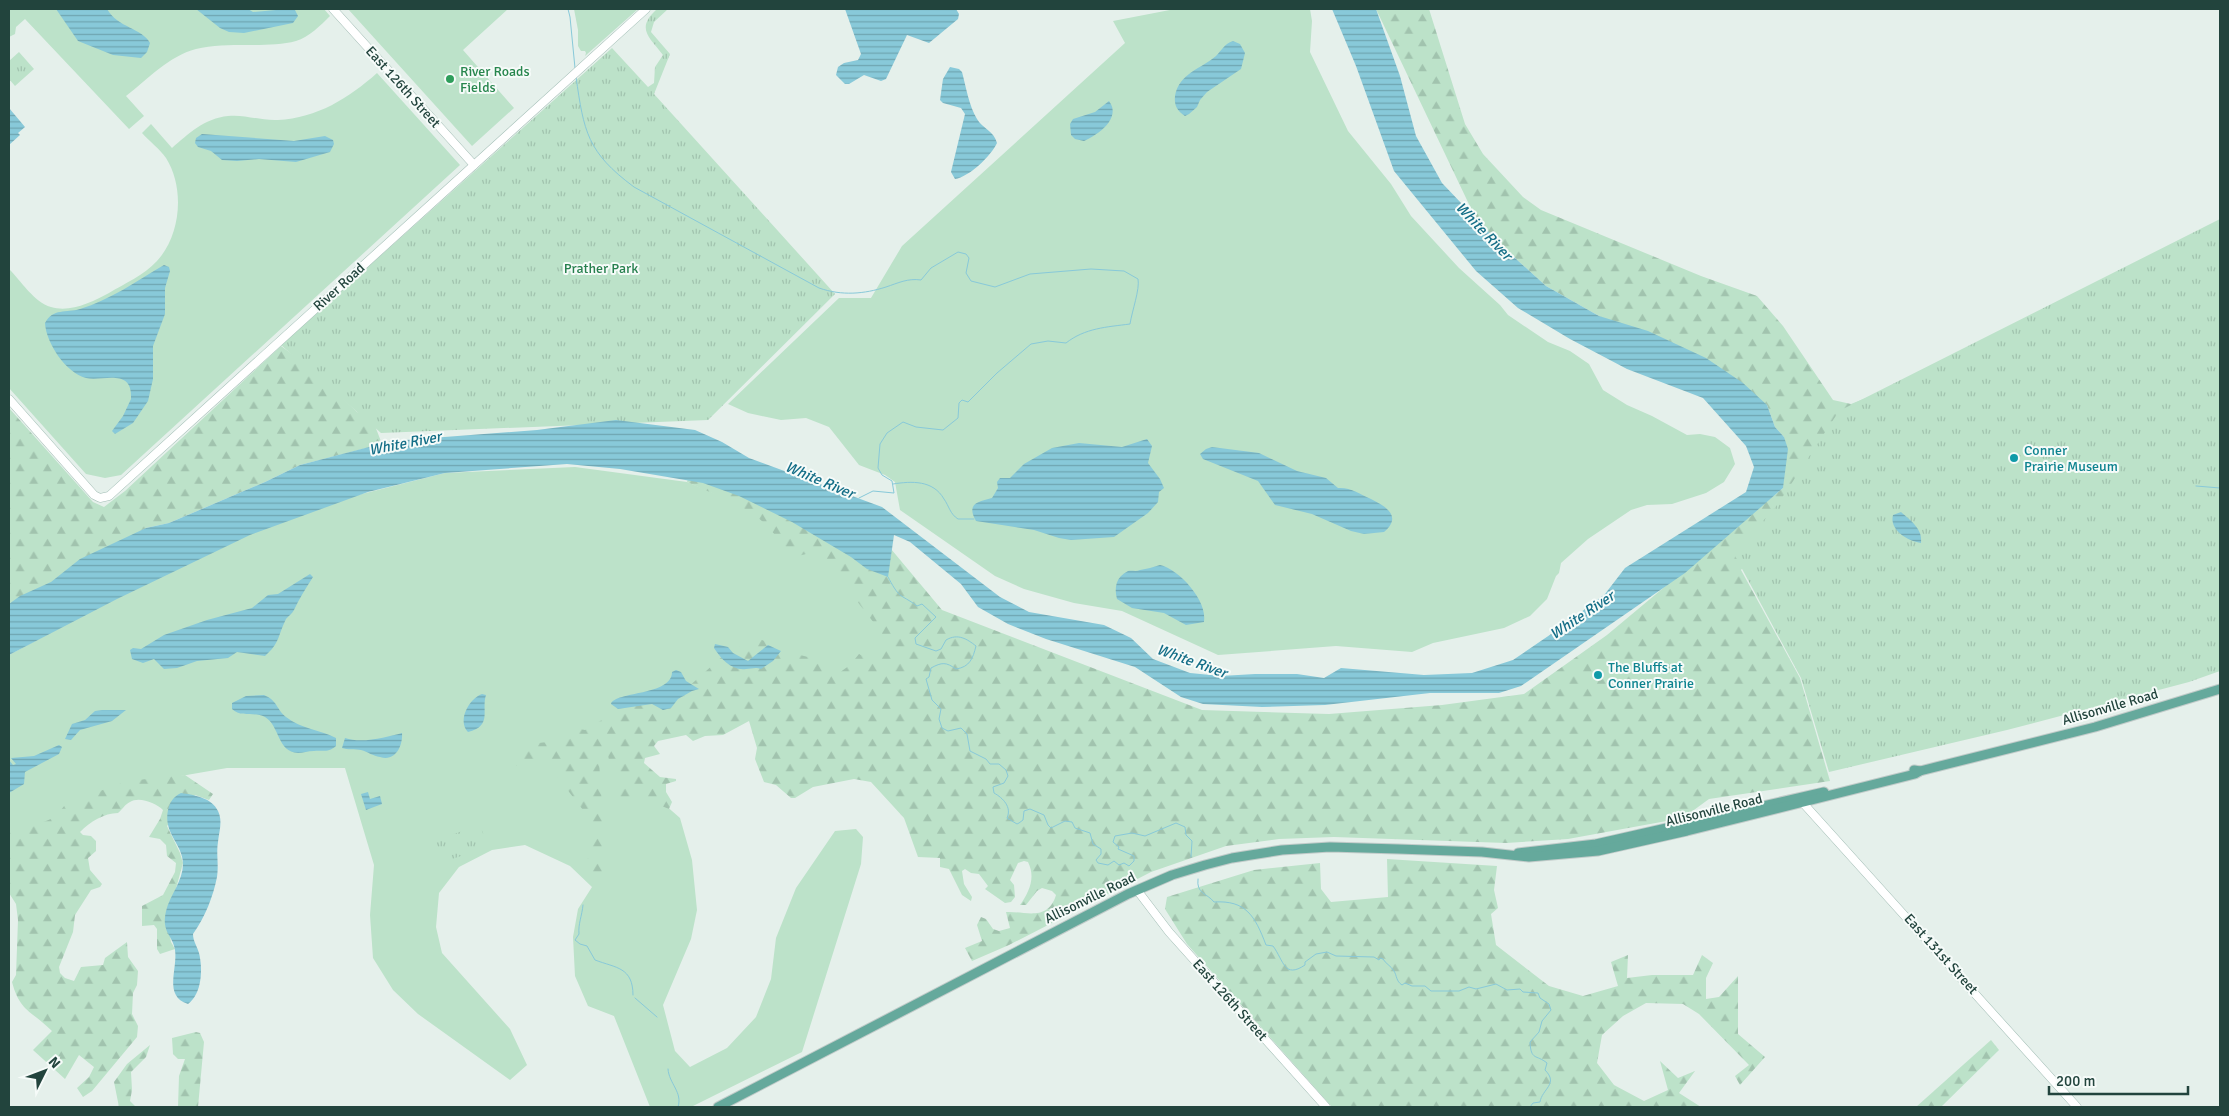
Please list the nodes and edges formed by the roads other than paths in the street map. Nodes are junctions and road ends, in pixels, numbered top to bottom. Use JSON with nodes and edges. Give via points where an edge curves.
{"nodes":[{"id":1,"x":333,"y":9,"type":"edge"},
{"id":2,"x":646,"y":9,"type":"edge"},
{"id":3,"x":474,"y":165,"type":"junction"},
{"id":4,"x":9,"y":399,"type":"edge"},
{"id":5,"x":2220,"y":689,"type":"edge"},
{"id":6,"x":1920,"y":770,"type":"junction"},
{"id":7,"x":1803,"y":803,"type":"junction"},
{"id":8,"x":1510,"y":854,"type":"junction"},
{"id":9,"x":1137,"y":890,"type":"junction"},
{"id":10,"x":718,"y":1107,"type":"edge"},
{"id":11,"x":1326,"y":1107,"type":"edge"},
{"id":12,"x":2077,"y":1107,"type":"edge"}],
"edges":[{"from":1,"to":3,"type":"street","name":"East 126th Street"},
{"from":2,"to":3,"type":"street","name":"River Road"},
{"from":3,"to":4,"type":"street","name":"River Road","via":[[109,496],[94,495]]},
{"from":5,"to":6,"type":"main road","name":"Allisonville Road","via":[[2095,727]]},
{"from":6,"to":7,"type":"main road","name":"Allisonville Road"},
{"from":6,"to":8,"type":"main road","name":"Allisonville Road","via":[[1596,844]]},
{"from":7,"to":8,"type":"main road","name":"Allisonville Road","via":[[1598,851],[1529,857]]},
{"from":7,"to":12,"type":"street","name":"East 131st Street"},
{"from":8,"to":9,"type":"main road","name":"Allisonville Road","via":[[1330,847],[1282,850],[1205,865]]},
{"from":9,"to":10,"type":"main road","name":"Allisonville Road"},
{"from":9,"to":11,"type":"street","name":"East 126th Street","via":[[1169,932]]}]}
